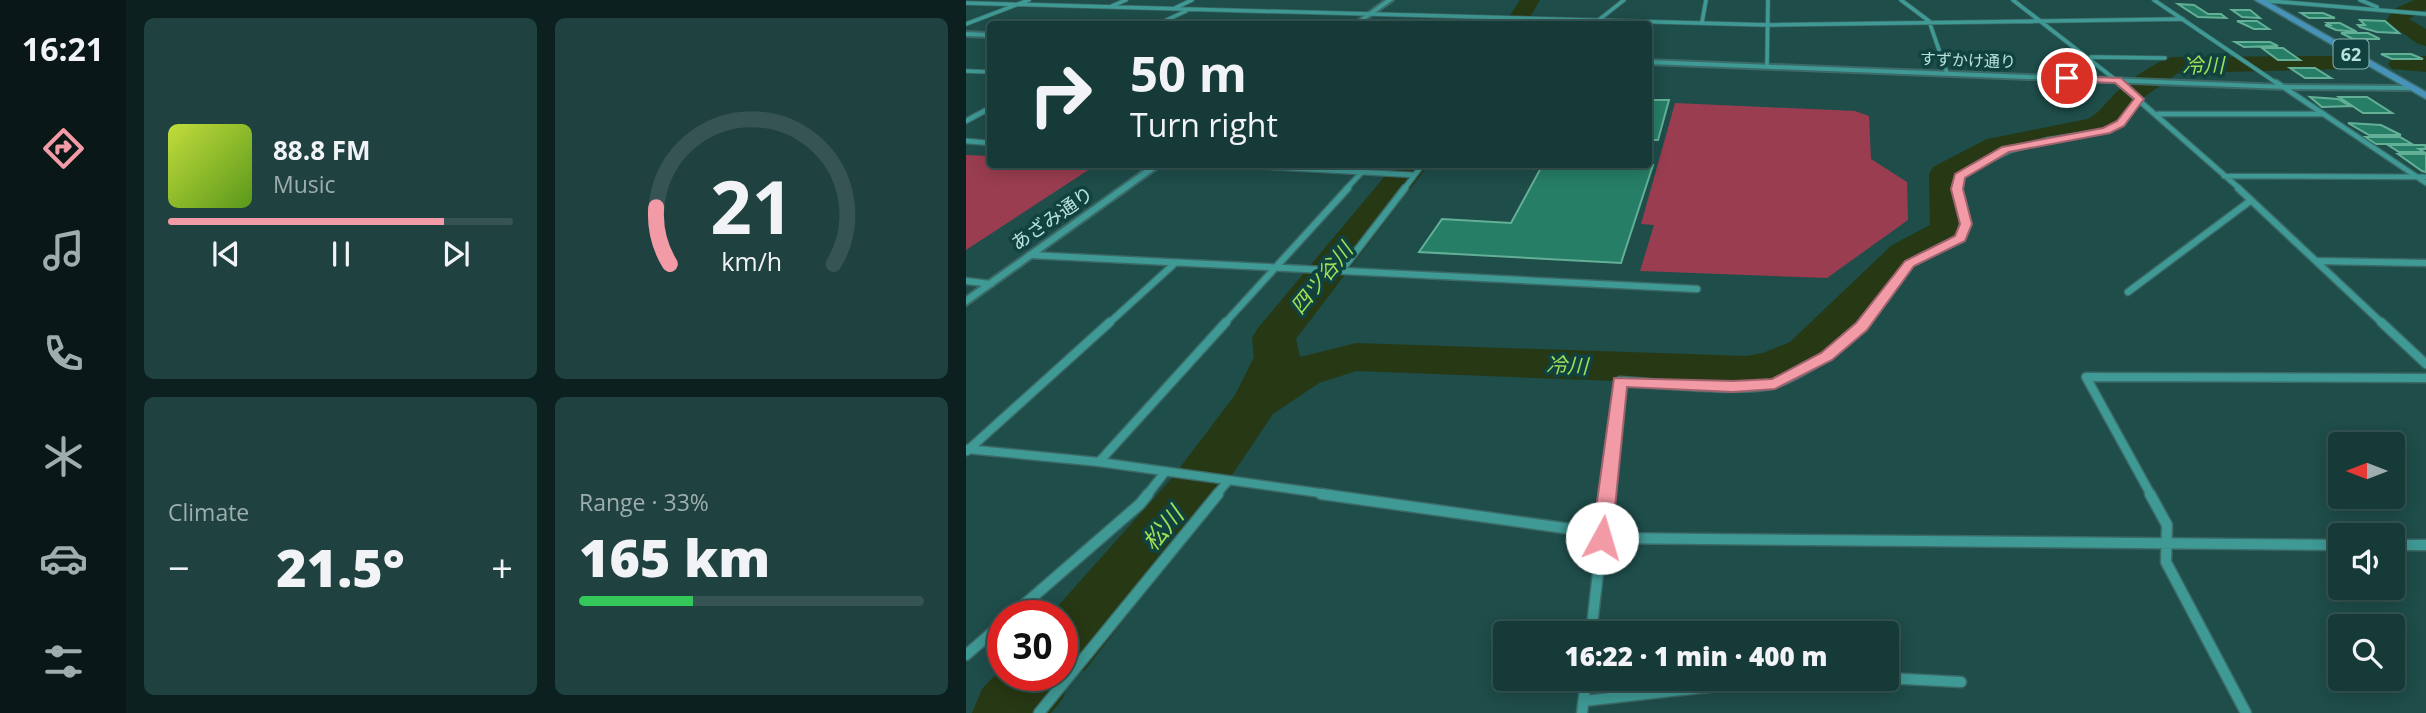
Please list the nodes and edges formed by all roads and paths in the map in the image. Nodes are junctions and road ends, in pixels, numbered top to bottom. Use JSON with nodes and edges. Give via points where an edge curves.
{"nodes":[{"id":1,"x":1029,"y":0,"type":"edge"},
{"id":2,"x":1126,"y":0,"type":"edge"},
{"id":3,"x":1192,"y":0,"type":"edge"},
{"id":4,"x":1390,"y":0,"type":"edge"},
{"id":5,"x":1624,"y":0,"type":"edge"},
{"id":6,"x":1706,"y":0,"type":"edge"},
{"id":7,"x":1768,"y":0,"type":"edge"},
{"id":8,"x":1902,"y":0,"type":"edge"},
{"id":9,"x":2013,"y":0,"type":"edge"},
{"id":10,"x":2154,"y":0,"type":"edge"},
{"id":11,"x":2259,"y":0,"type":"edge"},
{"id":12,"x":2360,"y":0,"type":"edge"},
{"id":13,"x":966,"y":3,"type":"edge"},
{"id":14,"x":1017,"y":5,"type":"junction"},
{"id":15,"x":1108,"y":8,"type":"junction"},
{"id":16,"x":1173,"y":10,"type":"junction"},
{"id":17,"x":1186,"y":10,"type":"junction"},
{"id":18,"x":2384,"y":10,"type":"junction"},
{"id":19,"x":2426,"y":14,"type":"edge"},
{"id":20,"x":1368,"y":16,"type":"junction"},
{"id":21,"x":1599,"y":19,"type":"junction"},
{"id":22,"x":2039,"y":19,"type":"junction"},
{"id":23,"x":2183,"y":19,"type":"junction"},
{"id":24,"x":1164,"y":21,"type":"edge"},
{"id":25,"x":1360,"y":21,"type":"edge"},
{"id":26,"x":1928,"y":21,"type":"junction"},
{"id":27,"x":1702,"y":22,"type":"junction"},
{"id":28,"x":966,"y":24,"type":"edge"},
{"id":29,"x":1769,"y":25,"type":"junction"},
{"id":30,"x":966,"y":34,"type":"edge"},
{"id":31,"x":987,"y":35,"type":"edge"},
{"id":32,"x":2091,"y":57,"type":"junction"},
{"id":33,"x":2165,"y":58,"type":"dead end"},
{"id":34,"x":1652,"y":62,"type":"edge"},
{"id":35,"x":1767,"y":66,"type":"junction"},
{"id":36,"x":966,"y":71,"type":"edge"},
{"id":37,"x":987,"y":72,"type":"edge"},
{"id":38,"x":1947,"y":73,"type":"junction"},
{"id":39,"x":2118,"y":80,"type":"junction"},
{"id":40,"x":2284,"y":88,"type":"junction"},
{"id":41,"x":2412,"y":88,"type":"junction"},
{"id":42,"x":2426,"y":88,"type":"edge"},
{"id":43,"x":2426,"y":96,"type":"edge"},
{"id":44,"x":2139,"y":99,"type":"junction"},
{"id":45,"x":987,"y":110,"type":"edge"},
{"id":46,"x":2157,"y":114,"type":"junction"},
{"id":47,"x":2324,"y":114,"type":"junction"},
{"id":48,"x":966,"y":121,"type":"edge"},
{"id":49,"x":966,"y":141,"type":"edge"},
{"id":50,"x":987,"y":144,"type":"edge"},
{"id":51,"x":1153,"y":168,"type":"edge"},
{"id":52,"x":1290,"y":168,"type":"edge"},
{"id":53,"x":1420,"y":168,"type":"edge"},
{"id":54,"x":1362,"y":172,"type":"junction"},
{"id":55,"x":1414,"y":175,"type":"junction"},
{"id":56,"x":2224,"y":176,"type":"junction"},
{"id":57,"x":2417,"y":177,"type":"junction"},
{"id":58,"x":2426,"y":177,"type":"edge"},
{"id":59,"x":2426,"y":183,"type":"edge"},
{"id":60,"x":2250,"y":201,"type":"junction"},
{"id":61,"x":1030,"y":255,"type":"junction"},
{"id":62,"x":2317,"y":261,"type":"junction"},
{"id":63,"x":2426,"y":263,"type":"edge"},
{"id":64,"x":1174,"y":264,"type":"junction"},
{"id":65,"x":1273,"y":270,"type":"junction"},
{"id":66,"x":1341,"y":271,"type":"junction"},
{"id":67,"x":966,"y":281,"type":"edge"},
{"id":68,"x":991,"y":284,"type":"junction"},
{"id":69,"x":1697,"y":289,"type":"dead end"},
{"id":70,"x":2128,"y":292,"type":"dead end"},
{"id":71,"x":966,"y":302,"type":"edge"},
{"id":72,"x":2426,"y":364,"type":"edge"},
{"id":73,"x":2426,"y":378,"type":"edge"},
{"id":74,"x":967,"y":450,"type":"edge"},
{"id":75,"x":1099,"y":462,"type":"junction"},
{"id":76,"x":1170,"y":473,"type":"junction"},
{"id":77,"x":1228,"y":481,"type":"junction"},
{"id":78,"x":1602,"y":538,"type":"junction"},
{"id":79,"x":2167,"y":543,"type":"junction"},
{"id":80,"x":2328,"y":545,"type":"edge"},
{"id":81,"x":2405,"y":545,"type":"edge"},
{"id":82,"x":2426,"y":545,"type":"edge"},
{"id":83,"x":1029,"y":600,"type":"edge"},
{"id":84,"x":1592,"y":621,"type":"edge"},
{"id":85,"x":987,"y":637,"type":"edge"},
{"id":86,"x":966,"y":655,"type":"edge"},
{"id":87,"x":1899,"y":679,"type":"edge"},
{"id":88,"x":1961,"y":682,"type":"dead end"},
{"id":89,"x":1695,"y":691,"type":"edge"},
{"id":90,"x":1583,"y":707,"type":"edge"},
{"id":91,"x":1039,"y":713,"type":"edge"},
{"id":92,"x":2246,"y":713,"type":"edge"}],
"edges":[{"from":1,"to":14,"type":"street"},
{"from":2,"to":15,"type":"street"},
{"from":3,"to":16,"type":"street"},
{"from":4,"to":20,"type":"street"},
{"from":5,"to":21,"type":"street"},
{"from":6,"to":27,"type":"street"},
{"from":7,"to":29,"type":"street"},
{"from":8,"to":26,"type":"street"},
{"from":9,"to":22,"type":"street"},
{"from":10,"to":23,"type":"street"},
{"from":11,"to":18,"type":"street"},
{"from":11,"to":41,"type":"main road","number":"62"},
{"from":12,"to":18,"type":"street"},
{"from":13,"to":14,"type":"street"},
{"from":14,"to":15,"type":"street"},
{"from":14,"to":28,"type":"street"},
{"from":15,"to":16,"type":"street"},
{"from":16,"to":17,"type":"street"},
{"from":17,"to":20,"type":"street"},
{"from":17,"to":24,"type":"street"},
{"from":18,"to":19,"type":"street"},
{"from":20,"to":21,"type":"street"},
{"from":20,"to":25,"type":"street"},
{"from":21,"to":27,"type":"street"},
{"from":22,"to":23,"type":"street"},
{"from":22,"to":26,"type":"street"},
{"from":22,"to":32,"type":"street"},
{"from":23,"to":40,"type":"street"},
{"from":26,"to":29,"type":"street"},
{"from":26,"to":38,"type":"street"},
{"from":27,"to":29,"type":"street"},
{"from":29,"to":35,"type":"street"},
{"from":30,"to":31,"type":"street"},
{"from":32,"to":33,"type":"street"},
{"from":32,"to":39,"type":"street"},
{"from":34,"to":35,"type":"street","name":"すずかけ通り"},
{"from":35,"to":38,"type":"street","name":"すずかけ通り"},
{"from":36,"to":37,"type":"street"},
{"from":38,"to":39,"type":"street","name":"すずかけ通り"},
{"from":39,"to":40,"type":"street","name":"すずかけ通り"},
{"from":39,"to":44,"type":"street"},
{"from":40,"to":41,"type":"street","name":"すずかけ通り"},
{"from":40,"to":47,"type":"street"},
{"from":41,"to":42,"type":"main road"},
{"from":41,"to":43,"type":"main road","number":"62"},
{"from":44,"to":46,"type":"street"},
{"from":44,"to":78,"type":"street","via":[[2120,123],[2106,131],[2006,149],[1959,177],[1957,189],[1966,224],[1960,238],[1909,264],[1862,326],[1826,356],[1775,384],[1733,387],[1620,381]]},
{"from":45,"to":48,"type":"street"},
{"from":46,"to":47,"type":"street"},
{"from":46,"to":56,"type":"street"},
{"from":47,"to":57,"type":"street"},
{"from":49,"to":50,"type":"street"},
{"from":51,"to":61,"type":"street","name":"あざみ通り"},
{"from":52,"to":54,"type":"street"},
{"from":53,"to":55,"type":"street"},
{"from":54,"to":55,"type":"street"},
{"from":54,"to":65,"type":"street"},
{"from":55,"to":66,"type":"street"},
{"from":56,"to":57,"type":"street"},
{"from":56,"to":60,"type":"street"},
{"from":57,"to":58,"type":"street"},
{"from":57,"to":59,"type":"street"},
{"from":60,"to":62,"type":"street"},
{"from":60,"to":70,"type":"street"},
{"from":61,"to":64,"type":"street"},
{"from":61,"to":68,"type":"street","name":"あざみ通り"},
{"from":62,"to":63,"type":"street"},
{"from":62,"to":72,"type":"street"},
{"from":64,"to":65,"type":"street"},
{"from":64,"to":74,"type":"street"},
{"from":65,"to":66,"type":"street"},
{"from":65,"to":75,"type":"street"},
{"from":66,"to":69,"type":"street"},
{"from":67,"to":68,"type":"street"},
{"from":68,"to":71,"type":"street","name":"あざみ通り"},
{"from":73,"to":79,"type":"street","via":[[2086,377],[2168,526]]},
{"from":74,"to":75,"type":"street"},
{"from":75,"to":76,"type":"street"},
{"from":76,"to":77,"type":"street"},
{"from":76,"to":83,"type":"street"},
{"from":77,"to":78,"type":"street","via":[[1578,530]]},
{"from":77,"to":91,"type":"street"},
{"from":78,"to":79,"type":"street"},
{"from":78,"to":84,"type":"street"},
{"from":79,"to":80,"type":"street"},
{"from":79,"to":92,"type":"street","via":[[2166,562]]},
{"from":81,"to":82,"type":"street"},
{"from":85,"to":86,"type":"street"},
{"from":87,"to":88,"type":"street"},
{"from":89,"to":90,"type":"street"}]}
